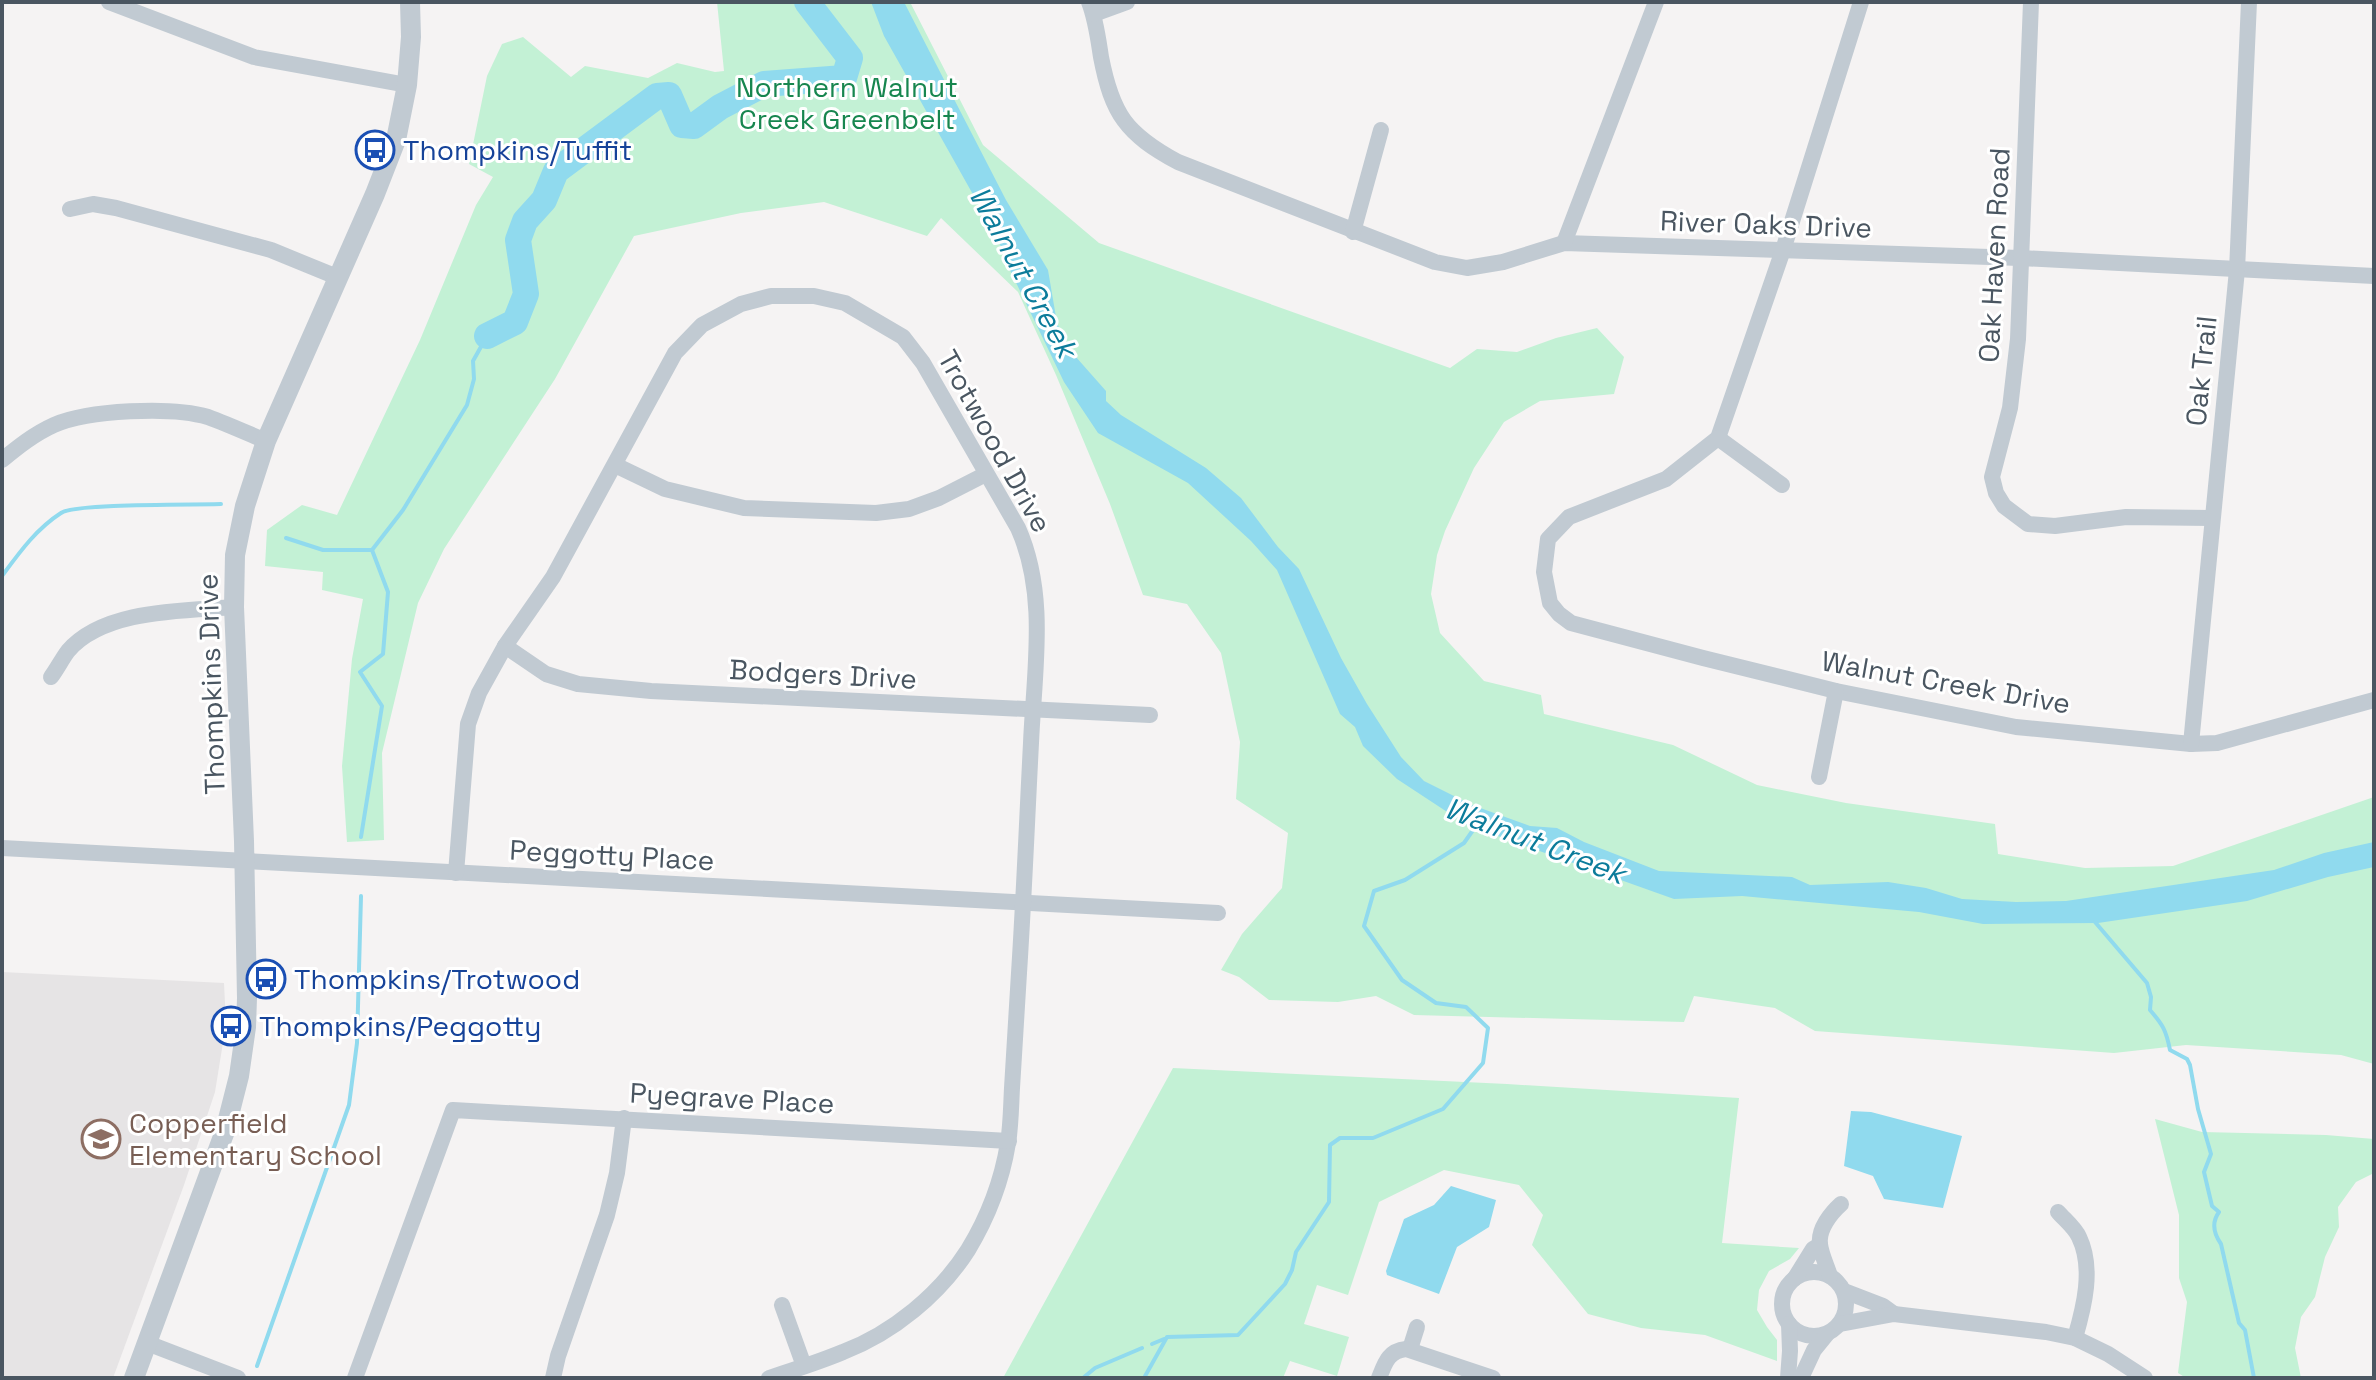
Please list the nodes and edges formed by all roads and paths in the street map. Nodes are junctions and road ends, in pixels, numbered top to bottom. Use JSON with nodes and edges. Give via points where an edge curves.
{"nodes":[{"id":1,"x":109,"y":2,"type":"edge"},
{"id":2,"x":410,"y":2,"type":"edge"},
{"id":3,"x":1127,"y":2,"type":"edge"},
{"id":4,"x":1861,"y":2,"type":"edge"},
{"id":5,"x":2031,"y":2,"type":"edge"},
{"id":6,"x":2249,"y":2,"type":"edge"},
{"id":7,"x":1650,"y":4,"type":"edge"},
{"id":8,"x":1092,"y":8,"type":"edge"},
{"id":9,"x":148,"y":9,"type":"edge"},
{"id":10,"x":407,"y":85,"type":"junction"},
{"id":11,"x":1381,"y":130,"type":"dead end"},
{"id":12,"x":70,"y":209,"type":"dead end"},
{"id":13,"x":1353,"y":232,"type":"junction"},
{"id":14,"x":1564,"y":243,"type":"junction"},
{"id":15,"x":1783,"y":250,"type":"junction"},
{"id":16,"x":2020,"y":258,"type":"junction"},
{"id":17,"x":2237,"y":270,"type":"junction"},
{"id":18,"x":2374,"y":276,"type":"edge"},
{"id":19,"x":337,"y":277,"type":"junction"},
{"id":20,"x":1718,"y":438,"type":"junction"},
{"id":21,"x":266,"y":441,"type":"junction"},
{"id":22,"x":2,"y":460,"type":"edge"},
{"id":23,"x":615,"y":465,"type":"junction"},
{"id":24,"x":986,"y":474,"type":"junction"},
{"id":25,"x":1782,"y":485,"type":"dead end"},
{"id":26,"x":2212,"y":518,"type":"junction"},
{"id":27,"x":234,"y":607,"type":"junction"},
{"id":28,"x":505,"y":646,"type":"junction"},
{"id":29,"x":51,"y":677,"type":"dead end"},
{"id":30,"x":1836,"y":691,"type":"junction"},
{"id":31,"x":2374,"y":700,"type":"edge"},
{"id":32,"x":1032,"y":710,"type":"junction"},
{"id":33,"x":1150,"y":715,"type":"dead end"},
{"id":34,"x":2191,"y":744,"type":"junction"},
{"id":35,"x":1819,"y":777,"type":"dead end"},
{"id":36,"x":2,"y":848,"type":"edge"},
{"id":37,"x":244,"y":860,"type":"junction"},
{"id":38,"x":456,"y":873,"type":"junction"},
{"id":39,"x":1024,"y":903,"type":"junction"},
{"id":40,"x":1218,"y":913,"type":"dead end"},
{"id":41,"x":624,"y":1118,"type":"junction"},
{"id":42,"x":1009,"y":1141,"type":"junction"},
{"id":43,"x":1841,"y":1204,"type":"dead end"},
{"id":44,"x":2058,"y":1212,"type":"dead end"},
{"id":45,"x":1820,"y":1245,"type":"junction"},
{"id":46,"x":1830,"y":1276,"type":"junction"},
{"id":47,"x":1794,"y":1280,"type":"junction"},
{"id":48,"x":1844,"y":1291,"type":"junction"},
{"id":49,"x":782,"y":1305,"type":"dead end"},
{"id":50,"x":1894,"y":1314,"type":"junction"},
{"id":51,"x":1789,"y":1324,"type":"junction"},
{"id":52,"x":1417,"y":1327,"type":"dead end"},
{"id":53,"x":1833,"y":1329,"type":"junction"},
{"id":54,"x":2075,"y":1338,"type":"junction"},
{"id":55,"x":147,"y":1343,"type":"junction"},
{"id":56,"x":1410,"y":1349,"type":"junction"},
{"id":57,"x":804,"y":1366,"type":"junction"},
{"id":58,"x":134,"y":1378,"type":"edge"},
{"id":59,"x":238,"y":1378,"type":"edge"},
{"id":60,"x":355,"y":1378,"type":"edge"},
{"id":61,"x":553,"y":1378,"type":"edge"},
{"id":62,"x":769,"y":1378,"type":"edge"},
{"id":63,"x":1379,"y":1378,"type":"edge"},
{"id":64,"x":1493,"y":1378,"type":"edge"},
{"id":65,"x":1788,"y":1378,"type":"edge"},
{"id":66,"x":1801,"y":1378,"type":"edge"},
{"id":67,"x":2145,"y":1378,"type":"edge"}],
"edges":[{"from":1,"to":9,"type":"street"},
{"from":2,"to":10,"type":"street","name":"Thompkins Drive"},
{"from":3,"to":8,"type":"street"},
{"from":4,"to":15,"type":"street"},
{"from":5,"to":16,"type":"street","name":"Oak Haven Road"},
{"from":6,"to":17,"type":"street","name":"Oak Trail"},
{"from":7,"to":14,"type":"street"},
{"from":8,"to":13,"type":"street","name":"River Oaks Drive","via":[[1106,80],[1116,110],[1132,131],[1178,162]]},
{"from":9,"to":10,"type":"street","via":[[254,57]]},
{"from":10,"to":19,"type":"street","name":"Thompkins Drive","via":[[396,140]]},
{"from":11,"to":13,"type":"street"},
{"from":12,"to":19,"type":"street","via":[[93,204],[116,208],[271,250]]},
{"from":13,"to":14,"type":"street","name":"River Oaks Drive","via":[[1467,268]]},
{"from":14,"to":15,"type":"street","name":"River Oaks Drive"},
{"from":15,"to":16,"type":"street","name":"River Oaks Drive"},
{"from":15,"to":20,"type":"street"},
{"from":16,"to":17,"type":"street","name":"River Oaks Drive"},
{"from":16,"to":26,"type":"street","name":"Oak Haven Road","via":[[2012,394],[1992,477],[2004,506],[2028,524],[2055,526],[2126,517]]},
{"from":17,"to":18,"type":"street","name":"River Oaks Drive"},
{"from":17,"to":26,"type":"street","name":"Oak Trail"},
{"from":19,"to":21,"type":"street","name":"Thompkins Drive"},
{"from":20,"to":25,"type":"street"},
{"from":20,"to":30,"type":"street","name":"Walnut Creek Drive","via":[[1666,479],[1569,517],[1548,539],[1544,572],[1550,603],[1571,623]]},
{"from":21,"to":22,"type":"street","via":[[206,417],[175,410],[140,411],[56,424]]},
{"from":21,"to":27,"type":"street","name":"Thompkins Drive","via":[[235,555]]},
{"from":23,"to":24,"type":"street","via":[[665,489],[744,508],[876,513],[909,509]]},
{"from":23,"to":24,"type":"street","name":"Trotwood Drive","via":[[675,353],[702,325],[741,304],[771,296],[814,296],[845,303],[903,337]]},
{"from":23,"to":28,"type":"street","name":"Trotwood Drive","via":[[553,577]]},
{"from":24,"to":32,"type":"street","name":"Trotwood Drive","via":[[1018,528],[1033,573],[1037,608]]},
{"from":26,"to":34,"type":"street","name":"Oak Trail"},
{"from":27,"to":29,"type":"street","via":[[164,611],[100,628],[70,649]]},
{"from":27,"to":37,"type":"street","name":"Thompkins Drive"},
{"from":28,"to":32,"type":"street","name":"Bodgers Drive","via":[[546,674],[578,684]]},
{"from":28,"to":38,"type":"street","name":"Trotwood Drive","via":[[468,724]]},
{"from":30,"to":34,"type":"street","name":"Walnut Creek Drive","via":[[2016,727]]},
{"from":30,"to":35,"type":"street"},
{"from":31,"to":34,"type":"street","name":"Walnut Creek Drive","via":[[2228,740]]},
{"from":32,"to":33,"type":"street","name":"Bodgers Drive"},
{"from":32,"to":39,"type":"street","name":"Trotwood Drive"},
{"from":36,"to":37,"type":"street","name":"Peggotty Place"},
{"from":37,"to":38,"type":"street","name":"Peggotty Place"},
{"from":37,"to":55,"type":"street","name":"Thompkins Drive","via":[[247,998],[239,1076],[225,1131]]},
{"from":38,"to":39,"type":"street","name":"Peggotty Place"},
{"from":39,"to":40,"type":"street","name":"Peggotty Place"},
{"from":39,"to":42,"type":"street","name":"Trotwood Drive"},
{"from":41,"to":42,"type":"street","name":"Pyegrave Place"},
{"from":41,"to":60,"type":"street","name":"Pyegrave Place","via":[[453,1110]]},
{"from":41,"to":61,"type":"street","via":[[607,1215]]},
{"from":42,"to":57,"type":"street","name":"Trotwood Drive","via":[[985,1218],[943,1283],[883,1332]]},
{"from":43,"to":45,"type":"street","via":[[1827,1220]]},
{"from":44,"to":54,"type":"street","via":[[2078,1234],[2085,1255],[2085,1294]]},
{"from":45,"to":46,"type":"street"},
{"from":45,"to":47,"type":"street"},
{"from":46,"to":47,"type":"street","via":[[1811,1272]]},
{"from":46,"to":48,"type":"street"},
{"from":47,"to":51,"type":"street","via":[[1782,1301]]},
{"from":48,"to":50,"type":"street"},
{"from":48,"to":53,"type":"street","via":[[1846,1308]]},
{"from":49,"to":57,"type":"street"},
{"from":50,"to":53,"type":"street"},
{"from":50,"to":54,"type":"street"},
{"from":51,"to":53,"type":"street","via":[[1813,1337]]},
{"from":51,"to":65,"type":"street"},
{"from":52,"to":56,"type":"street"},
{"from":53,"to":66,"type":"street","via":[[1814,1350]]},
{"from":54,"to":67,"type":"street"},
{"from":55,"to":58,"type":"street","name":"Thompkins Drive"},
{"from":55,"to":59,"type":"street"},
{"from":56,"to":63,"type":"street","via":[[1389,1356]]},
{"from":56,"to":64,"type":"street"},
{"from":57,"to":62,"type":"street","name":"Trotwood Drive"}]}
